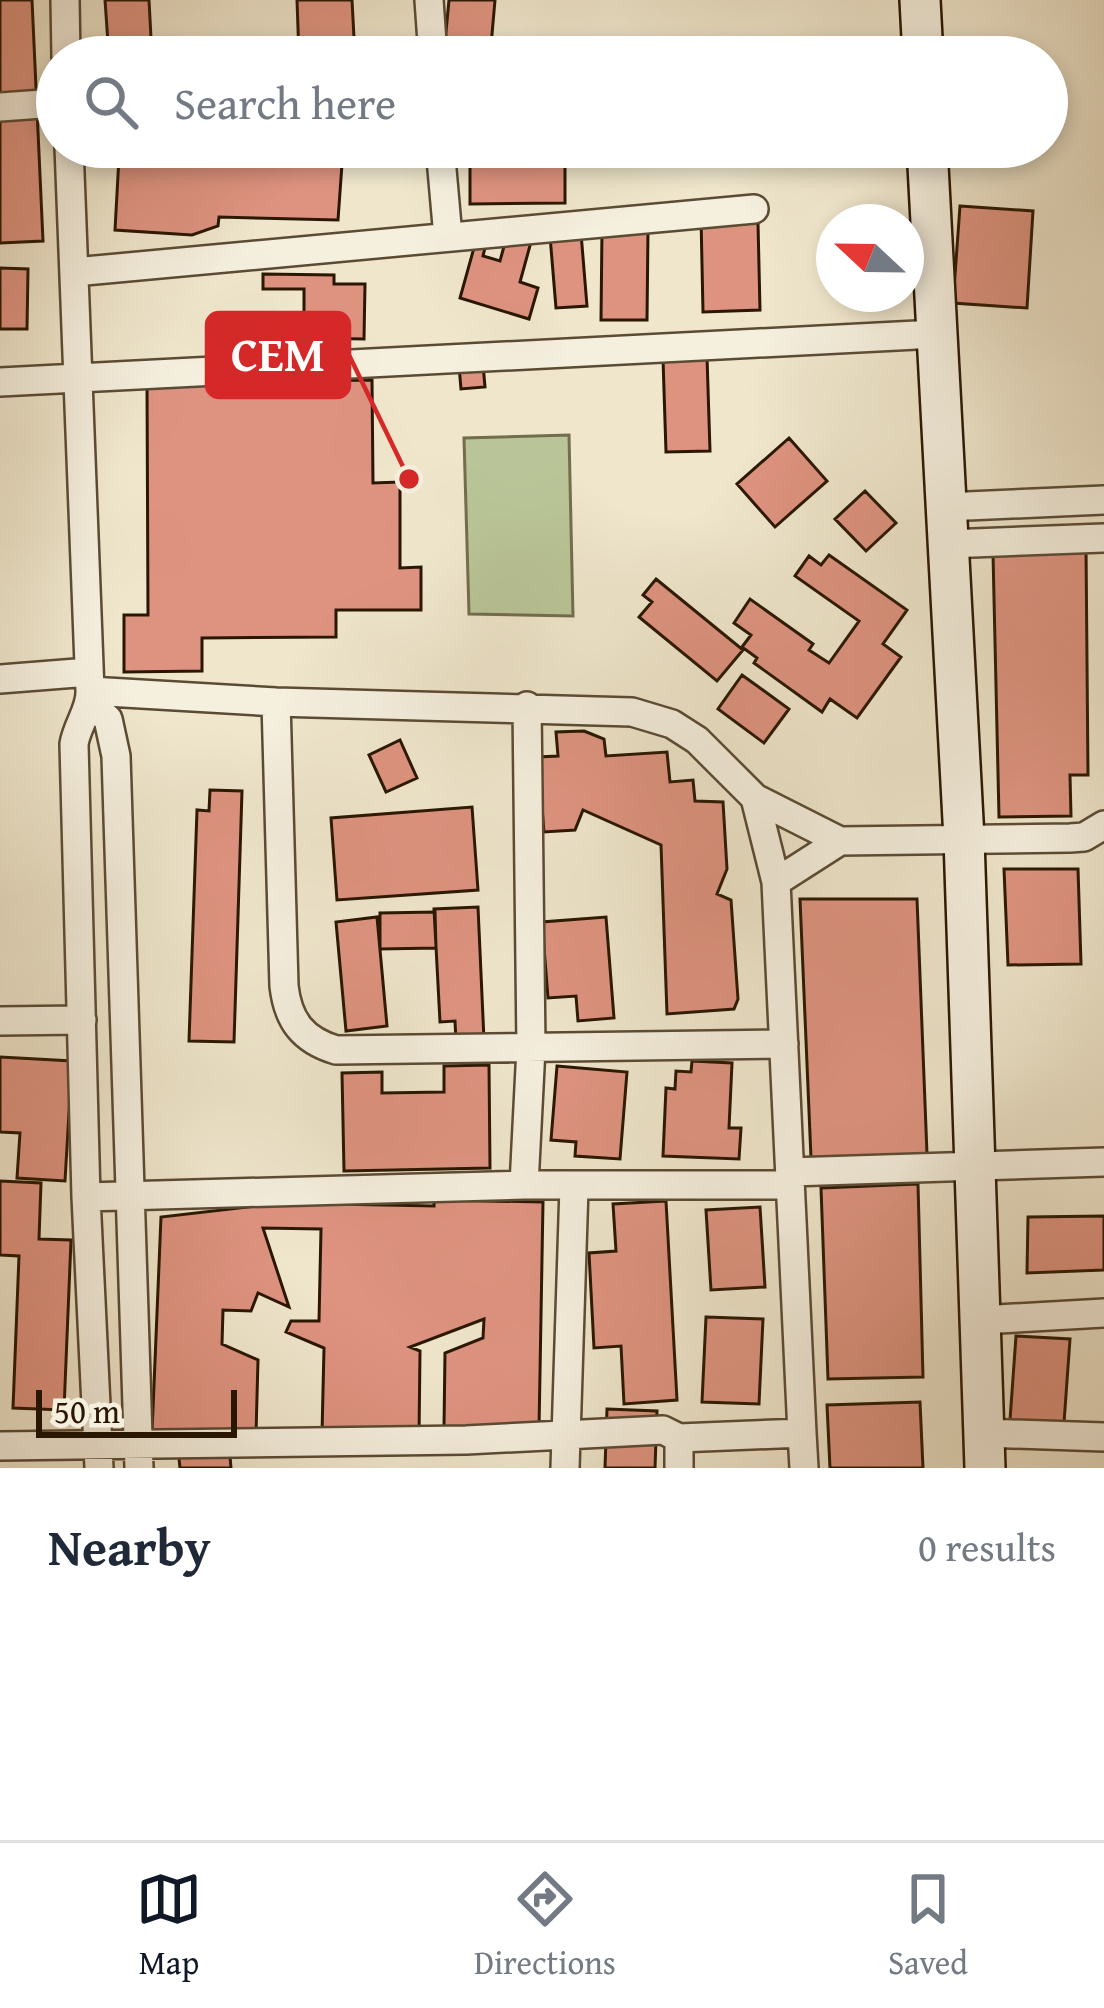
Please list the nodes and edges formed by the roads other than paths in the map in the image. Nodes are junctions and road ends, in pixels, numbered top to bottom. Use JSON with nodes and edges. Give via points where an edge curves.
{"nodes":[{"id":1,"x":64,"y":0,"type":"edge"},
{"id":2,"x":429,"y":0,"type":"edge"},
{"id":3,"x":920,"y":0,"type":"edge"},
{"id":4,"x":65,"y":36,"type":"edge"},
{"id":5,"x":432,"y":36,"type":"edge"},
{"id":6,"x":922,"y":36,"type":"edge"},
{"id":7,"x":36,"y":105,"type":"edge"},
{"id":8,"x":0,"y":107,"type":"edge"},
{"id":9,"x":70,"y":168,"type":"edge"},
{"id":10,"x":442,"y":168,"type":"edge"},
{"id":11,"x":928,"y":168,"type":"edge"},
{"id":12,"x":754,"y":209,"type":"dead end"},
{"id":13,"x":448,"y":237,"type":"junction"},
{"id":14,"x":74,"y":272,"type":"junction"},
{"id":15,"x":936,"y":334,"type":"junction"},
{"id":16,"x":77,"y":380,"type":"junction"},
{"id":17,"x":0,"y":382,"type":"edge"},
{"id":18,"x":1103,"y":500,"type":"edge"},
{"id":19,"x":946,"y":526,"type":"junction"},
{"id":20,"x":1104,"y":539,"type":"edge"},
{"id":21,"x":0,"y":679,"type":"edge"},
{"id":22,"x":90,"y":688,"type":"junction"},
{"id":23,"x":276,"y":702,"type":"junction"},
{"id":24,"x":527,"y":706,"type":"junction"},
{"id":25,"x":755,"y":798,"type":"junction"},
{"id":26,"x":1102,"y":830,"type":"edge"},
{"id":27,"x":964,"y":839,"type":"junction"},
{"id":28,"x":840,"y":841,"type":"junction"},
{"id":29,"x":776,"y":882,"type":"junction"},
{"id":30,"x":82,"y":1020,"type":"junction"},
{"id":31,"x":0,"y":1021,"type":"edge"},
{"id":32,"x":784,"y":1043,"type":"junction"},
{"id":33,"x":531,"y":1048,"type":"junction"},
{"id":34,"x":1104,"y":1162,"type":"edge"},
{"id":35,"x":977,"y":1166,"type":"junction"},
{"id":36,"x":790,"y":1178,"type":"junction"},
{"id":37,"x":524,"y":1185,"type":"junction"},
{"id":38,"x":574,"y":1187,"type":"junction"},
{"id":39,"x":132,"y":1196,"type":"junction"},
{"id":40,"x":86,"y":1197,"type":"junction"},
{"id":41,"x":1104,"y":1313,"type":"edge"},
{"id":42,"x":980,"y":1320,"type":"junction"},
{"id":43,"x":802,"y":1433,"type":"junction"},
{"id":44,"x":564,"y":1436,"type":"junction"},
{"id":45,"x":1104,"y":1437,"type":"edge"},
{"id":46,"x":679,"y":1438,"type":"junction"},
{"id":47,"x":0,"y":1446,"type":"edge"},
{"id":48,"x":984,"y":1450,"type":"edge"},
{"id":49,"x":98,"y":1457,"type":"edge"},
{"id":50,"x":139,"y":1457,"type":"edge"},
{"id":51,"x":565,"y":1468,"type":"edge"},
{"id":52,"x":679,"y":1468,"type":"edge"},
{"id":53,"x":804,"y":1468,"type":"edge"}],
"edges":[{"from":1,"to":4,"type":"street"},
{"from":2,"to":5,"type":"street"},
{"from":3,"to":6,"type":"main road"},
{"from":7,"to":8,"type":"street"},
{"from":9,"to":14,"type":"street"},
{"from":10,"to":13,"type":"street"},
{"from":11,"to":15,"type":"main road"},
{"from":12,"to":13,"type":"street"},
{"from":13,"to":14,"type":"street"},
{"from":14,"to":16,"type":"street"},
{"from":15,"to":16,"type":"street"},
{"from":15,"to":19,"type":"main road"},
{"from":16,"to":17,"type":"street"},
{"from":16,"to":22,"type":"street"},
{"from":18,"to":19,"type":"street"},
{"from":18,"to":20,"type":"street"},
{"from":19,"to":20,"type":"street"},
{"from":19,"to":27,"type":"main road"},
{"from":21,"to":22,"type":"street"},
{"from":22,"to":23,"type":"street"},
{"from":22,"to":30,"type":"street","via":[[74,744]]},
{"from":22,"to":39,"type":"street","via":[[116,756]]},
{"from":23,"to":24,"type":"street"},
{"from":23,"to":33,"type":"street","via":[[284,986],[292,1021],[336,1050]]},
{"from":24,"to":25,"type":"street","via":[[632,712],[672,724]]},
{"from":24,"to":33,"type":"street"},
{"from":25,"to":28,"type":"street"},
{"from":25,"to":29,"type":"street"},
{"from":26,"to":27,"type":"street"},
{"from":27,"to":28,"type":"street"},
{"from":27,"to":35,"type":"main road"},
{"from":28,"to":29,"type":"street"},
{"from":29,"to":32,"type":"street"},
{"from":30,"to":31,"type":"street"},
{"from":30,"to":40,"type":"street"},
{"from":32,"to":33,"type":"street"},
{"from":32,"to":36,"type":"street"},
{"from":33,"to":37,"type":"street"},
{"from":34,"to":35,"type":"street"},
{"from":35,"to":36,"type":"street"},
{"from":35,"to":42,"type":"main road"},
{"from":36,"to":38,"type":"street"},
{"from":36,"to":43,"type":"street"},
{"from":37,"to":38,"type":"street"},
{"from":37,"to":39,"type":"street"},
{"from":38,"to":44,"type":"street"},
{"from":39,"to":40,"type":"street"},
{"from":39,"to":50,"type":"street"},
{"from":40,"to":49,"type":"street"},
{"from":41,"to":42,"type":"street"},
{"from":42,"to":48,"type":"main road"},
{"from":43,"to":46,"type":"street"},
{"from":43,"to":53,"type":"street"},
{"from":44,"to":46,"type":"street","via":[[663,1430]]},
{"from":44,"to":50,"type":"street"},
{"from":44,"to":51,"type":"street"},
{"from":45,"to":48,"type":"street"},
{"from":46,"to":52,"type":"street"},
{"from":47,"to":49,"type":"street"},
{"from":49,"to":50,"type":"street"}]}
